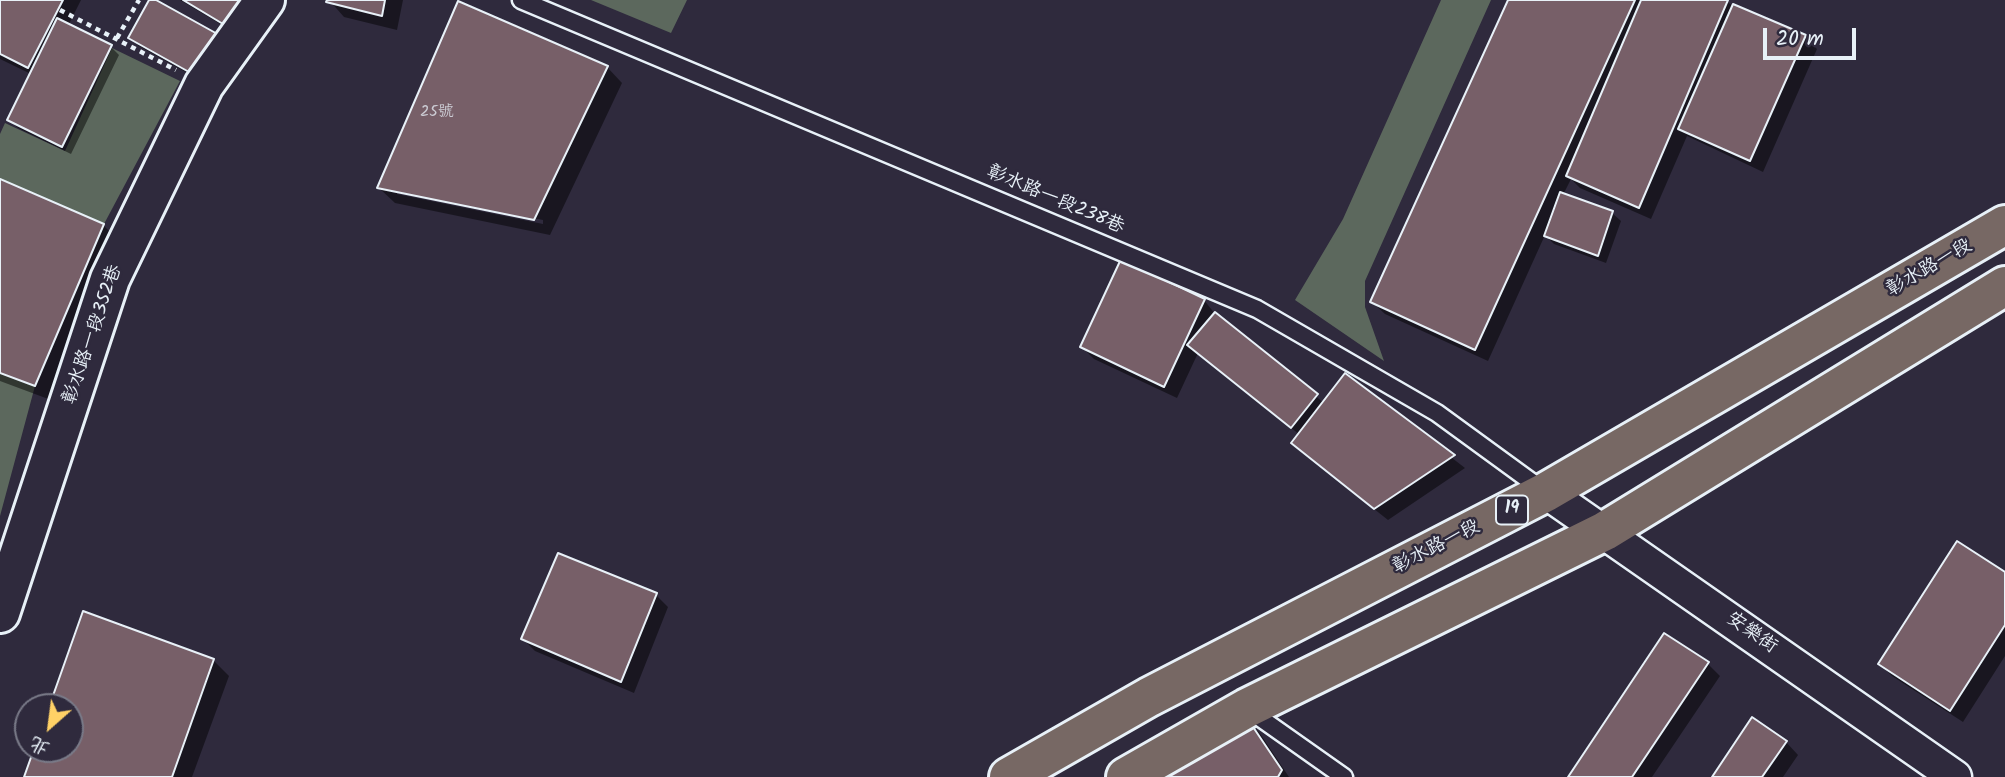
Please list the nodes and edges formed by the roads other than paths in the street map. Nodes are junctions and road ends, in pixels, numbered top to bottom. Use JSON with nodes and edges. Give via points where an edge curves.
{"nodes":[{"id":1,"x":265,"y":0,"type":"edge"},
{"id":2,"x":521,"y":0,"type":"edge"},
{"id":3,"x":2005,"y":225,"type":"edge"},
{"id":4,"x":2005,"y":286,"type":"edge"},
{"id":5,"x":1546,"y":492,"type":"junction"},
{"id":6,"x":1605,"y":531,"type":"junction"},
{"id":7,"x":0,"y":613,"type":"edge"},
{"id":8,"x":1247,"y":708,"type":"junction"},
{"id":9,"x":1010,"y":777,"type":"edge"},
{"id":10,"x":1126,"y":777,"type":"edge"},
{"id":11,"x":1344,"y":777,"type":"edge"},
{"id":12,"x":1955,"y":777,"type":"edge"}],
"edges":[{"from":1,"to":7,"type":"street","name":"彰水路一段352巷","via":[[205,85],[110,279]]},
{"from":2,"to":5,"type":"lane","name":"彰水路一段238巷","via":[[1257,309],[1437,413]]},
{"from":3,"to":5,"type":"main road","name":"彰水路一段","number":"19"},
{"from":4,"to":6,"type":"main road"},
{"from":5,"to":6,"type":"street","name":"安樂街"},
{"from":5,"to":9,"type":"main road","name":"彰水路一段","number":"19","via":[[1149,697]]},
{"from":6,"to":8,"type":"main road"},
{"from":6,"to":12,"type":"street","name":"安樂街"},
{"from":8,"to":10,"type":"main road"},
{"from":8,"to":11,"type":"lane"}]}
